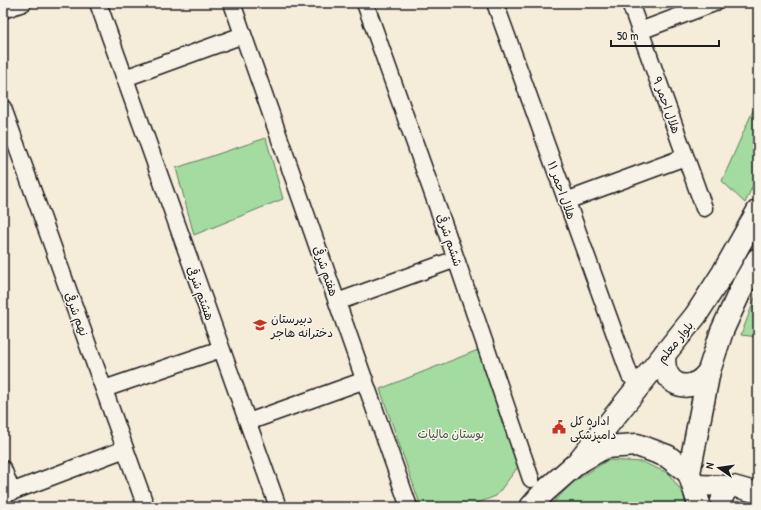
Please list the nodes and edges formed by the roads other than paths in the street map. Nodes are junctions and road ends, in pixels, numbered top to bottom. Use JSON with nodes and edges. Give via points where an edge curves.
{"nodes":[{"id":1,"x":23,"y":3,"type":"edge"},
{"id":2,"x":98,"y":3,"type":"edge"},
{"id":3,"x":232,"y":3,"type":"edge"},
{"id":4,"x":365,"y":3,"type":"edge"},
{"id":5,"x":495,"y":3,"type":"edge"},
{"id":6,"x":630,"y":3,"type":"edge"},
{"id":7,"x":714,"y":3,"type":"edge"},
{"id":8,"x":3,"y":10,"type":"edge"},
{"id":9,"x":640,"y":31,"type":"junction"},
{"id":10,"x":243,"y":35,"type":"junction"},
{"id":11,"x":125,"y":78,"type":"junction"},
{"id":12,"x":4,"y":116,"type":"edge"},
{"id":13,"x":685,"y":157,"type":"junction"},
{"id":14,"x":566,"y":200,"type":"junction"},
{"id":15,"x":704,"y":208,"type":"dead end"},
{"id":16,"x":758,"y":211,"type":"edge"},
{"id":17,"x":456,"y":259,"type":"junction"},
{"id":18,"x":758,"y":259,"type":"edge"},
{"id":19,"x":337,"y":302,"type":"junction"},
{"id":20,"x":221,"y":349,"type":"junction"},
{"id":21,"x":665,"y":353,"type":"junction"},
{"id":22,"x":709,"y":371,"type":"junction"},
{"id":23,"x":630,"y":376,"type":"dead end"},
{"id":24,"x":365,"y":380,"type":"junction"},
{"id":25,"x":104,"y":389,"type":"junction"},
{"id":26,"x":248,"y":422,"type":"junction"},
{"id":27,"x":125,"y":449,"type":"junction"},
{"id":28,"x":577,"y":463,"type":"junction"},
{"id":29,"x":3,"y":469,"type":"edge"},
{"id":30,"x":531,"y":478,"type":"dead end"},
{"id":31,"x":691,"y":479,"type":"junction"},
{"id":32,"x":733,"y":486,"type":"junction"},
{"id":33,"x":758,"y":493,"type":"edge"},
{"id":34,"x":7,"y":494,"type":"edge"},
{"id":35,"x":146,"y":507,"type":"edge"},
{"id":36,"x":278,"y":507,"type":"edge"},
{"id":37,"x":409,"y":507,"type":"edge"},
{"id":38,"x":531,"y":507,"type":"edge"},
{"id":39,"x":700,"y":507,"type":"edge"},
{"id":40,"x":724,"y":507,"type":"edge"}],
"edges":[{"from":1,"to":8,"type":"street"},
{"from":2,"to":11,"type":"street","name":"هشتم شرقی"},
{"from":3,"to":10,"type":"street","name":"هفتم شرقی"},
{"from":4,"to":17,"type":"street","name":"ششم شرقی"},
{"from":5,"to":14,"type":"street","name":"هلال احمر ۱۱"},
{"from":6,"to":9,"type":"street","name":"هلال احمر ۹"},
{"from":7,"to":9,"type":"street"},
{"from":9,"to":13,"type":"street","name":"هلال احمر ۹"},
{"from":10,"to":11,"type":"street"},
{"from":10,"to":19,"type":"street","name":"هفتم شرقی"},
{"from":11,"to":20,"type":"street","name":"هشتم شرقی"},
{"from":12,"to":25,"type":"street","name":"نهم شرقی"},
{"from":13,"to":14,"type":"street"},
{"from":13,"to":15,"type":"street","name":"هلال احمر ۹"},
{"from":14,"to":23,"type":"street","name":"هلال احمر ۱۱"},
{"from":16,"to":21,"type":"main road","name":"بلوار معلم","via":[[696,315]]},
{"from":17,"to":19,"type":"street"},
{"from":17,"to":30,"type":"street","name":"ششم شرقی"},
{"from":18,"to":22,"type":"main road","via":[[722,331]]},
{"from":19,"to":24,"type":"street","name":"هفتم شرقی"},
{"from":20,"to":25,"type":"street"},
{"from":20,"to":26,"type":"street","name":"هشتم شرقی"},
{"from":21,"to":22,"type":"main road","via":[[665,371],[670,379],[678,384],[696,384],[704,379]]},
{"from":21,"to":28,"type":"main road","name":"بلوار معلم"},
{"from":22,"to":31,"type":"main road"},
{"from":24,"to":26,"type":"street"},
{"from":24,"to":37,"type":"street","name":"هفتم شرقی"},
{"from":25,"to":27,"type":"street","name":"نهم شرقی"},
{"from":26,"to":36,"type":"street","name":"هشتم شرقی"},
{"from":27,"to":34,"type":"street"},
{"from":27,"to":35,"type":"street","name":"نهم شرقی"},
{"from":28,"to":31,"type":"main road","via":[[605,447],[637,445],[667,456]]},
{"from":28,"to":38,"type":"main road"},
{"from":29,"to":34,"type":"street"},
{"from":31,"to":32,"type":"street"},
{"from":31,"to":39,"type":"main road"},
{"from":32,"to":33,"type":"street"},
{"from":32,"to":40,"type":"street","via":[[726,491],[722,501]]}]}
